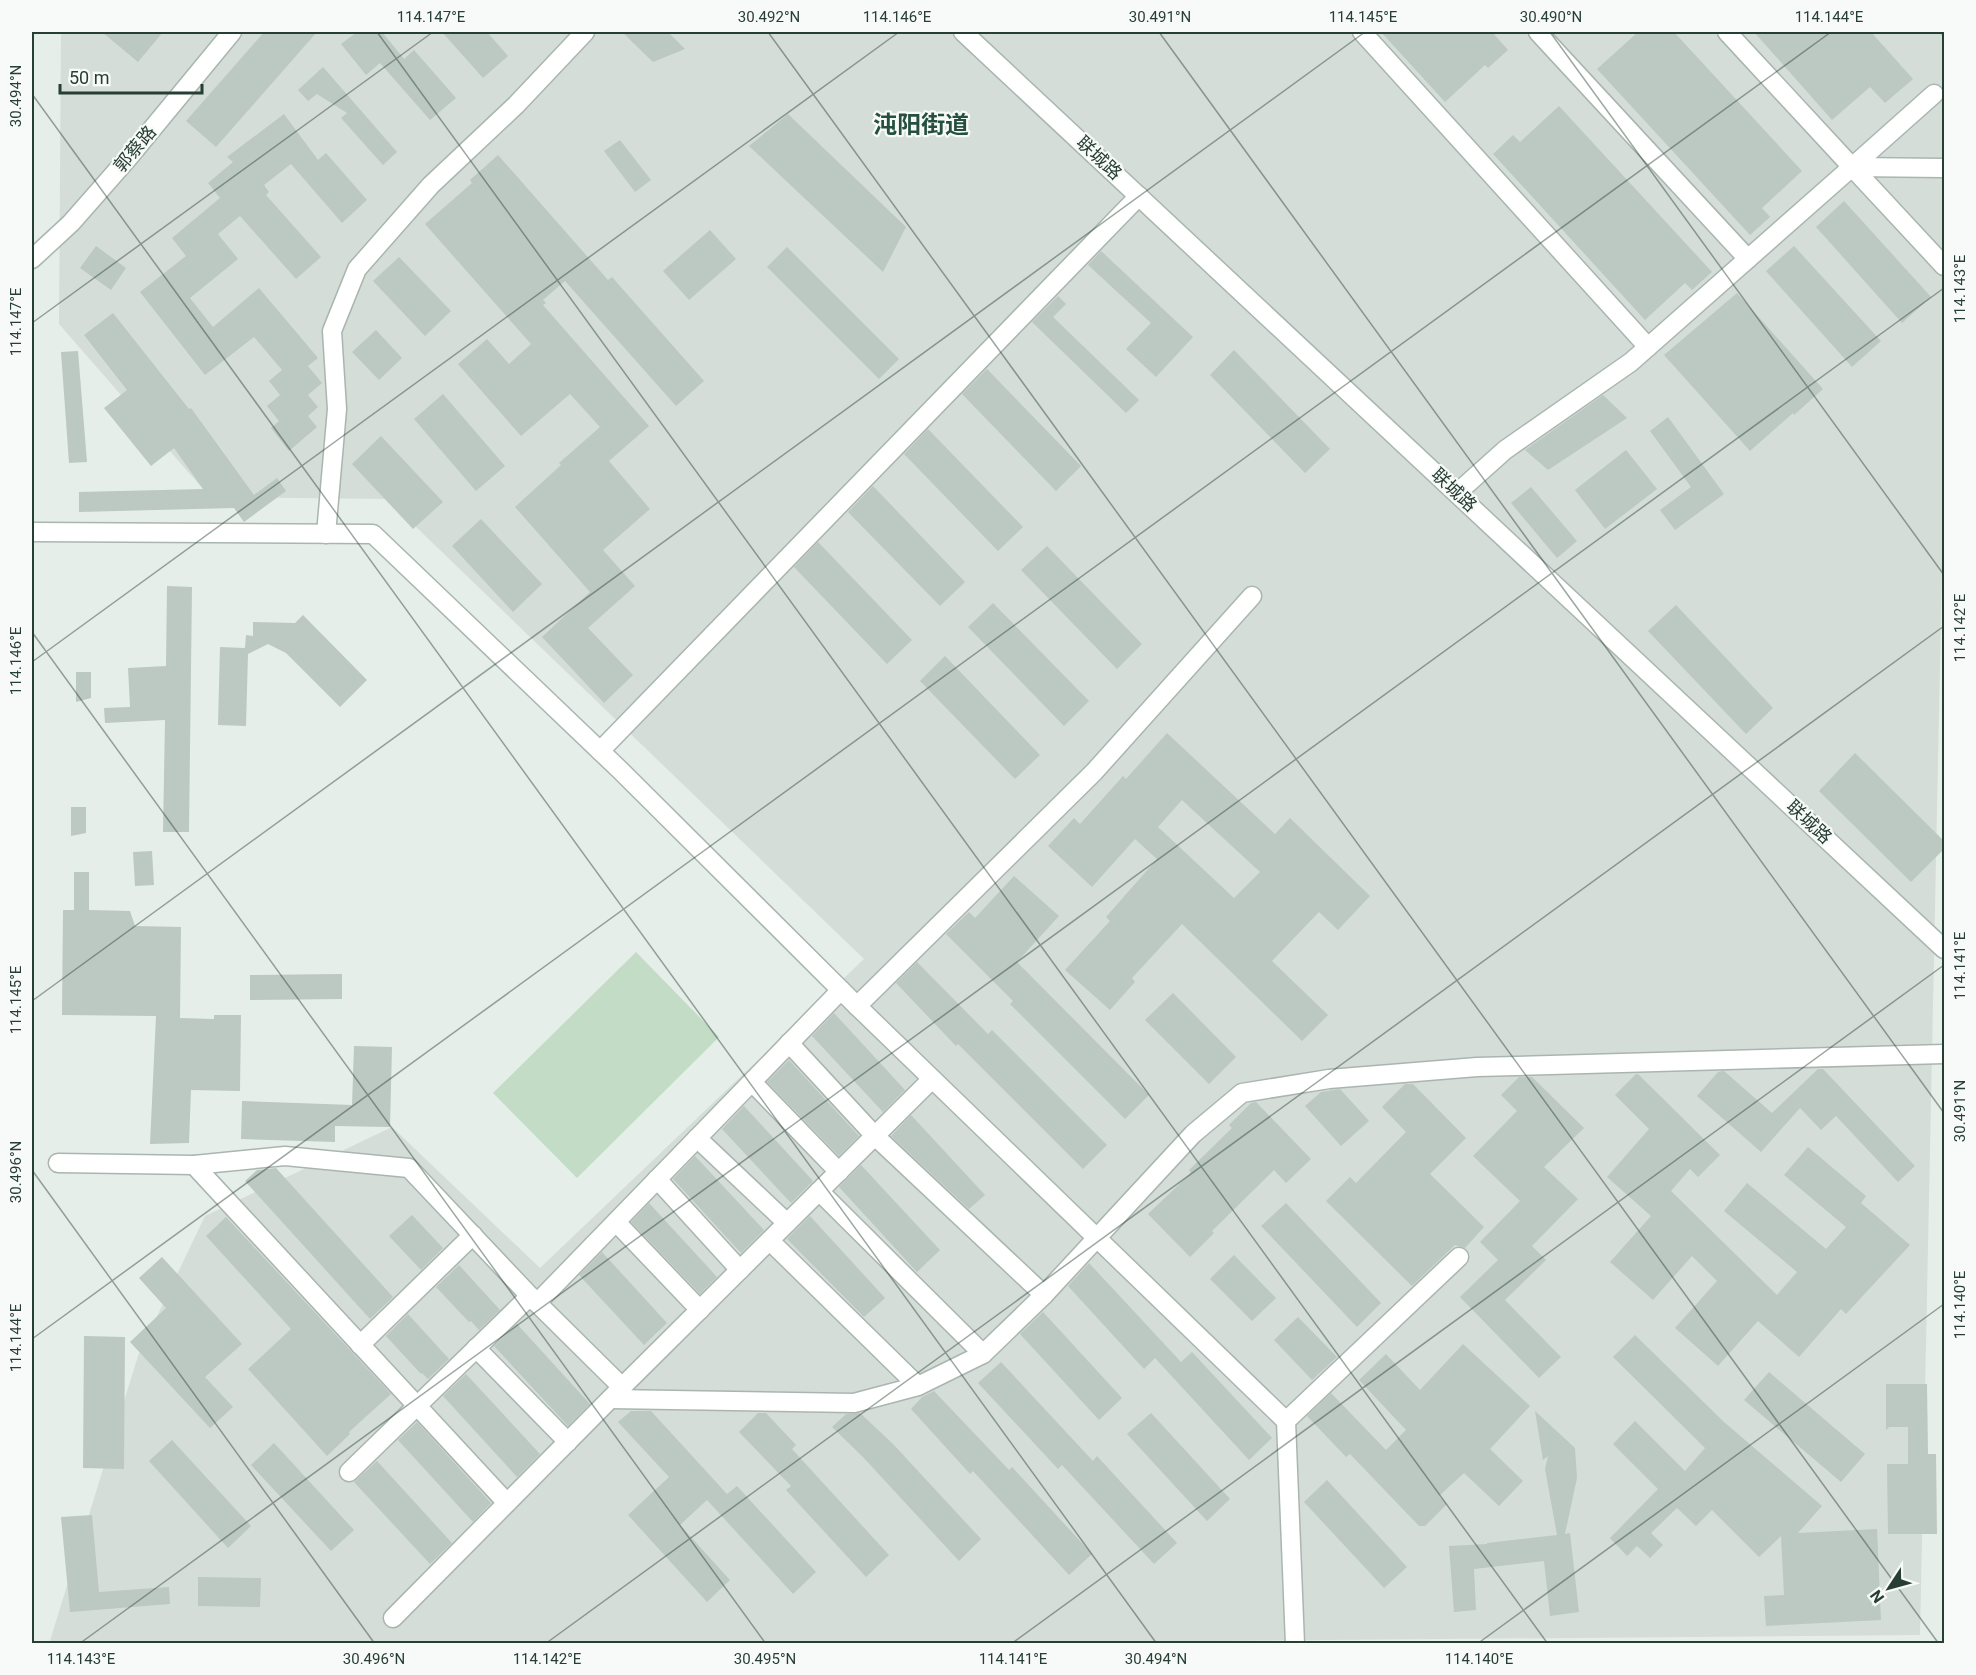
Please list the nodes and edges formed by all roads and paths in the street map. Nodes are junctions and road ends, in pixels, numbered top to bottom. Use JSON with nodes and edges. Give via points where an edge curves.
{"nodes":[{"id":1,"x":232,"y":32,"type":"edge"},
{"id":2,"x":585,"y":32,"type":"edge"},
{"id":3,"x":963,"y":32,"type":"edge"},
{"id":4,"x":1362,"y":32,"type":"edge"},
{"id":5,"x":1538,"y":32,"type":"edge"},
{"id":6,"x":1728,"y":32,"type":"edge"},
{"id":7,"x":1934,"y":94,"type":"dead end"},
{"id":8,"x":1852,"y":167,"type":"junction"},
{"id":9,"x":1944,"y":168,"type":"edge"},
{"id":10,"x":1139,"y":196,"type":"junction"},
{"id":11,"x":32,"y":259,"type":"edge"},
{"id":12,"x":1748,"y":259,"type":"junction"},
{"id":13,"x":1944,"y":266,"type":"edge"},
{"id":14,"x":1648,"y":347,"type":"junction"},
{"id":15,"x":1457,"y":493,"type":"junction"},
{"id":16,"x":32,"y":532,"type":"edge"},
{"id":17,"x":326,"y":534,"type":"junction"},
{"id":18,"x":1252,"y":596,"type":"dead end"},
{"id":19,"x":600,"y":751,"type":"junction"},
{"id":20,"x":1944,"y":949,"type":"edge"},
{"id":21,"x":841,"y":990,"type":"junction"},
{"id":22,"x":857,"y":1006,"type":"junction"},
{"id":23,"x":789,"y":1043,"type":"junction"},
{"id":24,"x":1944,"y":1054,"type":"edge"},
{"id":25,"x":932,"y":1079,"type":"junction"},
{"id":26,"x":752,"y":1082,"type":"junction"},
{"id":27,"x":875,"y":1136,"type":"junction"},
{"id":28,"x":697,"y":1138,"type":"junction"},
{"id":29,"x":58,"y":1163,"type":"dead end"},
{"id":30,"x":194,"y":1165,"type":"junction"},
{"id":31,"x":839,"y":1172,"type":"junction"},
{"id":32,"x":657,"y":1179,"type":"junction"},
{"id":33,"x":819,"y":1191,"type":"junction"},
{"id":34,"x":616,"y":1222,"type":"junction"},
{"id":35,"x":787,"y":1223,"type":"junction"},
{"id":36,"x":473,"y":1235,"type":"junction"},
{"id":37,"x":1096,"y":1239,"type":"junction"},
{"id":38,"x":770,"y":1241,"type":"junction"},
{"id":39,"x":1459,"y":1257,"type":"dead end"},
{"id":40,"x":740,"y":1270,"type":"junction"},
{"id":41,"x":1044,"y":1295,"type":"junction"},
{"id":42,"x":534,"y":1299,"type":"junction"},
{"id":43,"x":700,"y":1310,"type":"junction"},
{"id":44,"x":360,"y":1345,"type":"junction"},
{"id":45,"x":476,"y":1348,"type":"junction"},
{"id":46,"x":984,"y":1354,"type":"junction"},
{"id":47,"x":918,"y":1386,"type":"junction"},
{"id":48,"x":616,"y":1393,"type":"junction"},
{"id":49,"x":416,"y":1406,"type":"junction"},
{"id":50,"x":1286,"y":1421,"type":"junction"},
{"id":51,"x":568,"y":1442,"type":"junction"},
{"id":52,"x":349,"y":1472,"type":"dead end"},
{"id":53,"x":507,"y":1503,"type":"junction"},
{"id":54,"x":393,"y":1618,"type":"dead end"},
{"id":55,"x":1295,"y":1644,"type":"edge"}],
"edges":[{"from":1,"to":11,"type":"street","name":"郭蔡路","via":[[129,158],[71,223]]},
{"from":2,"to":17,"type":"street","via":[[516,105],[431,185],[357,269],[332,331],[337,410]]},
{"from":3,"to":10,"type":"street","name":"联城路"},
{"from":4,"to":14,"type":"street"},
{"from":5,"to":12,"type":"street"},
{"from":6,"to":8,"type":"street"},
{"from":7,"to":8,"type":"street"},
{"from":8,"to":9,"type":"street"},
{"from":8,"to":12,"type":"street"},
{"from":8,"to":13,"type":"street"},
{"from":10,"to":15,"type":"street","name":"联城路"},
{"from":10,"to":19,"type":"street"},
{"from":12,"to":14,"type":"street"},
{"from":14,"to":15,"type":"street","via":[[1505,450]]},
{"from":15,"to":20,"type":"street","name":"联城路"},
{"from":16,"to":17,"type":"street"},
{"from":17,"to":19,"type":"street","via":[[373,534]]},
{"from":18,"to":22,"type":"street","via":[[1094,772]]},
{"from":19,"to":21,"type":"street"},
{"from":21,"to":22,"type":"street"},
{"from":21,"to":23,"type":"street"},
{"from":22,"to":25,"type":"street"},
{"from":23,"to":26,"type":"street"},
{"from":23,"to":27,"type":"street"},
{"from":24,"to":37,"type":"street","via":[[1477,1067],[1329,1078],[1242,1093],[1193,1134]]},
{"from":25,"to":27,"type":"street"},
{"from":25,"to":37,"type":"street"},
{"from":26,"to":28,"type":"street"},
{"from":26,"to":31,"type":"street"},
{"from":27,"to":31,"type":"street"},
{"from":27,"to":41,"type":"street"},
{"from":28,"to":32,"type":"street"},
{"from":28,"to":35,"type":"street"},
{"from":29,"to":30,"type":"street"},
{"from":30,"to":36,"type":"street","via":[[285,1156],[409,1168]]},
{"from":30,"to":44,"type":"street"},
{"from":31,"to":33,"type":"street"},
{"from":32,"to":34,"type":"street"},
{"from":32,"to":40,"type":"street"},
{"from":33,"to":35,"type":"street"},
{"from":33,"to":46,"type":"street"},
{"from":34,"to":42,"type":"street"},
{"from":34,"to":43,"type":"street"},
{"from":35,"to":38,"type":"street"},
{"from":36,"to":42,"type":"street"},
{"from":36,"to":44,"type":"street"},
{"from":37,"to":41,"type":"street"},
{"from":37,"to":50,"type":"street"},
{"from":38,"to":40,"type":"street"},
{"from":38,"to":47,"type":"street"},
{"from":39,"to":50,"type":"street"},
{"from":40,"to":43,"type":"street"},
{"from":41,"to":46,"type":"street"},
{"from":42,"to":45,"type":"street"},
{"from":42,"to":48,"type":"street"},
{"from":43,"to":48,"type":"street"},
{"from":44,"to":49,"type":"street"},
{"from":45,"to":49,"type":"street"},
{"from":45,"to":51,"type":"street"},
{"from":46,"to":47,"type":"street"},
{"from":47,"to":48,"type":"street","via":[[854,1402]]},
{"from":48,"to":51,"type":"street"},
{"from":49,"to":52,"type":"street"},
{"from":49,"to":53,"type":"street"},
{"from":50,"to":55,"type":"street"},
{"from":51,"to":53,"type":"street"},
{"from":53,"to":54,"type":"street"}]}
